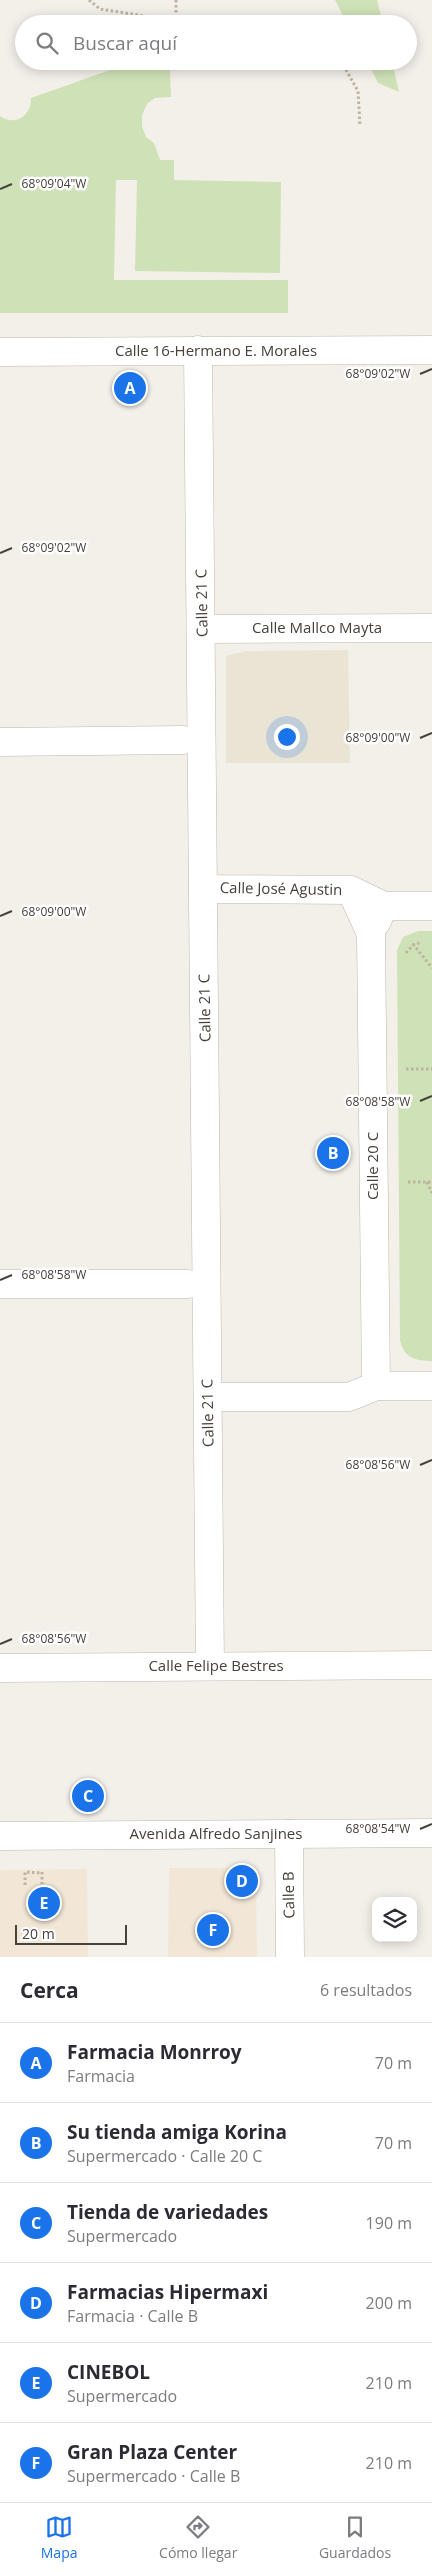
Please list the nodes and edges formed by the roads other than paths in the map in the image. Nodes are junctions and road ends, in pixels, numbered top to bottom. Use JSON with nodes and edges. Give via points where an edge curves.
{"nodes":[{"id":1,"x":198,"y":350,"type":"junction"},
{"id":2,"x":432,"y":350,"type":"edge"},
{"id":3,"x":0,"y":352,"type":"edge"},
{"id":4,"x":432,"y":628,"type":"edge"},
{"id":5,"x":202,"y":630,"type":"junction"},
{"id":6,"x":183,"y":740,"type":"dead end"},
{"id":7,"x":0,"y":742,"type":"edge"},
{"id":8,"x":204,"y":889,"type":"junction"},
{"id":9,"x":351,"y":890,"type":"junction"},
{"id":10,"x":384,"y":906,"type":"junction"},
{"id":11,"x":432,"y":906,"type":"edge"},
{"id":12,"x":371,"y":934,"type":"junction"},
{"id":13,"x":0,"y":1284,"type":"edge"},
{"id":14,"x":188,"y":1284,"type":"dead end"},
{"id":15,"x":376,"y":1386,"type":"junction"},
{"id":16,"x":432,"y":1386,"type":"edge"},
{"id":17,"x":208,"y":1397,"type":"junction"},
{"id":18,"x":432,"y":1665,"type":"edge"},
{"id":19,"x":210,"y":1666,"type":"junction"},
{"id":20,"x":0,"y":1668,"type":"edge"},
{"id":21,"x":432,"y":1833,"type":"edge"},
{"id":22,"x":288,"y":1834,"type":"junction"},
{"id":23,"x":0,"y":1836,"type":"edge"},
{"id":24,"x":290,"y":1957,"type":"edge"}],
"edges":[{"from":1,"to":2,"type":"street","name":"Calle 16-Hermano E. Morales"},
{"from":1,"to":3,"type":"street","name":"Calle 16-Hermano E. Morales"},
{"from":1,"to":5,"type":"street","name":"Calle 21 C"},
{"from":4,"to":5,"type":"street","name":"Calle Mallco Mayta"},
{"from":5,"to":8,"type":"street","name":"Calle 21 C"},
{"from":6,"to":7,"type":"street"},
{"from":8,"to":9,"type":"street","name":"Calle José Agustin"},
{"from":8,"to":17,"type":"street","name":"Calle 21 C"},
{"from":9,"to":10,"type":"street","name":"Calle José Agustin"},
{"from":9,"to":12,"type":"street","name":"Calle 20 C"},
{"from":10,"to":11,"type":"street","name":"Calle José Agustin"},
{"from":10,"to":12,"type":"street"},
{"from":12,"to":15,"type":"street","name":"Calle 20 C"},
{"from":13,"to":14,"type":"street"},
{"from":15,"to":16,"type":"street"},
{"from":15,"to":17,"type":"street","via":[[349,1397]]},
{"from":17,"to":19,"type":"street","name":"Calle 21 C"},
{"from":18,"to":19,"type":"street","name":"Calle Felipe Bestres"},
{"from":19,"to":20,"type":"street","name":"Calle Felipe Bestres"},
{"from":21,"to":22,"type":"street","name":"Avenida Alfredo Sanjines"},
{"from":22,"to":23,"type":"street","name":"Avenida Alfredo Sanjines"},
{"from":22,"to":24,"type":"street","name":"Calle B"}]}
